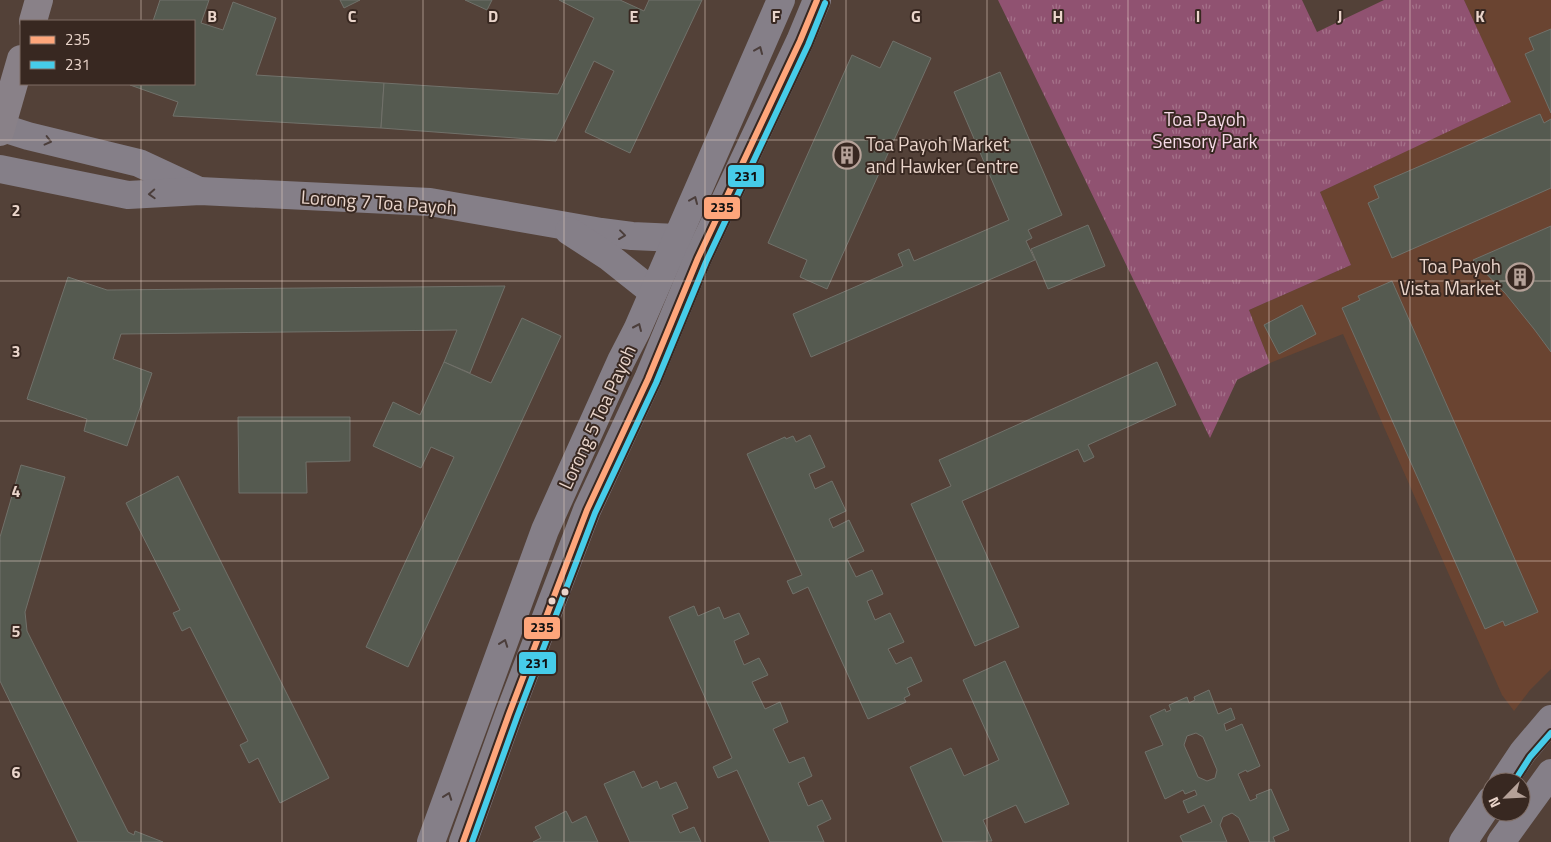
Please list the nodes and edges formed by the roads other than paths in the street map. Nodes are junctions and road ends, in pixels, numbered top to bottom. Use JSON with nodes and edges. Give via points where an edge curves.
{"nodes":[{"id":1,"x":39,"y":0,"type":"edge"},
{"id":2,"x":782,"y":0,"type":"edge"},
{"id":3,"x":817,"y":0,"type":"edge"},
{"id":4,"x":33,"y":20,"type":"edge"},
{"id":5,"x":20,"y":62,"type":"edge"},
{"id":6,"x":0,"y":129,"type":"edge"},
{"id":7,"x":0,"y":169,"type":"edge"},
{"id":8,"x":200,"y":191,"type":"junction"},
{"id":9,"x":557,"y":225,"type":"junction"},
{"id":10,"x":678,"y":238,"type":"junction"},
{"id":11,"x":653,"y":292,"type":"junction"},
{"id":12,"x":1551,"y":718,"type":"edge"},
{"id":13,"x":1510,"y":772,"type":"edge"},
{"id":14,"x":1551,"y":773,"type":"edge"},
{"id":15,"x":1481,"y":815,"type":"edge"},
{"id":16,"x":432,"y":842,"type":"edge"},
{"id":17,"x":463,"y":842,"type":"edge"},
{"id":18,"x":1463,"y":842,"type":"edge"},
{"id":19,"x":1501,"y":842,"type":"edge"}],
"edges":[{"from":1,"to":4,"type":"main road"},
{"from":10,"to":2,"type":"street","name":"Lorong 5 Toa Payoh","one_way":true},
{"from":3,"to":17,"type":"street","name":"Lorong 5 Toa Payoh","via":[[587,510],[508,714]]},
{"from":5,"to":6,"type":"main road"},
{"from":6,"to":8,"type":"street","name":"Lorong 7 Toa Payoh","one_way":true,"via":[[139,163]]},
{"from":8,"to":7,"type":"street","name":"Lorong 7 Toa Payoh","one_way":true,"via":[[128,195]]},
{"from":8,"to":9,"type":"street","name":"Lorong 7 Toa Payoh","via":[[430,202]]},
{"from":9,"to":10,"type":"street","name":"Lorong 7 Toa Payoh","one_way":true,"via":[[632,236]]},
{"from":9,"to":11,"type":"street","name":"Lorong 7 Toa Payoh","via":[[609,257]]},
{"from":10,"to":11,"type":"street","name":"Lorong 5 Toa Payoh"},
{"from":16,"to":11,"type":"street","name":"Lorong 5 Toa Payoh","one_way":true,"via":[[545,530]]},
{"from":12,"to":13,"type":"street"},
{"from":14,"to":19,"type":"street"},
{"from":15,"to":18,"type":"street"}]}
